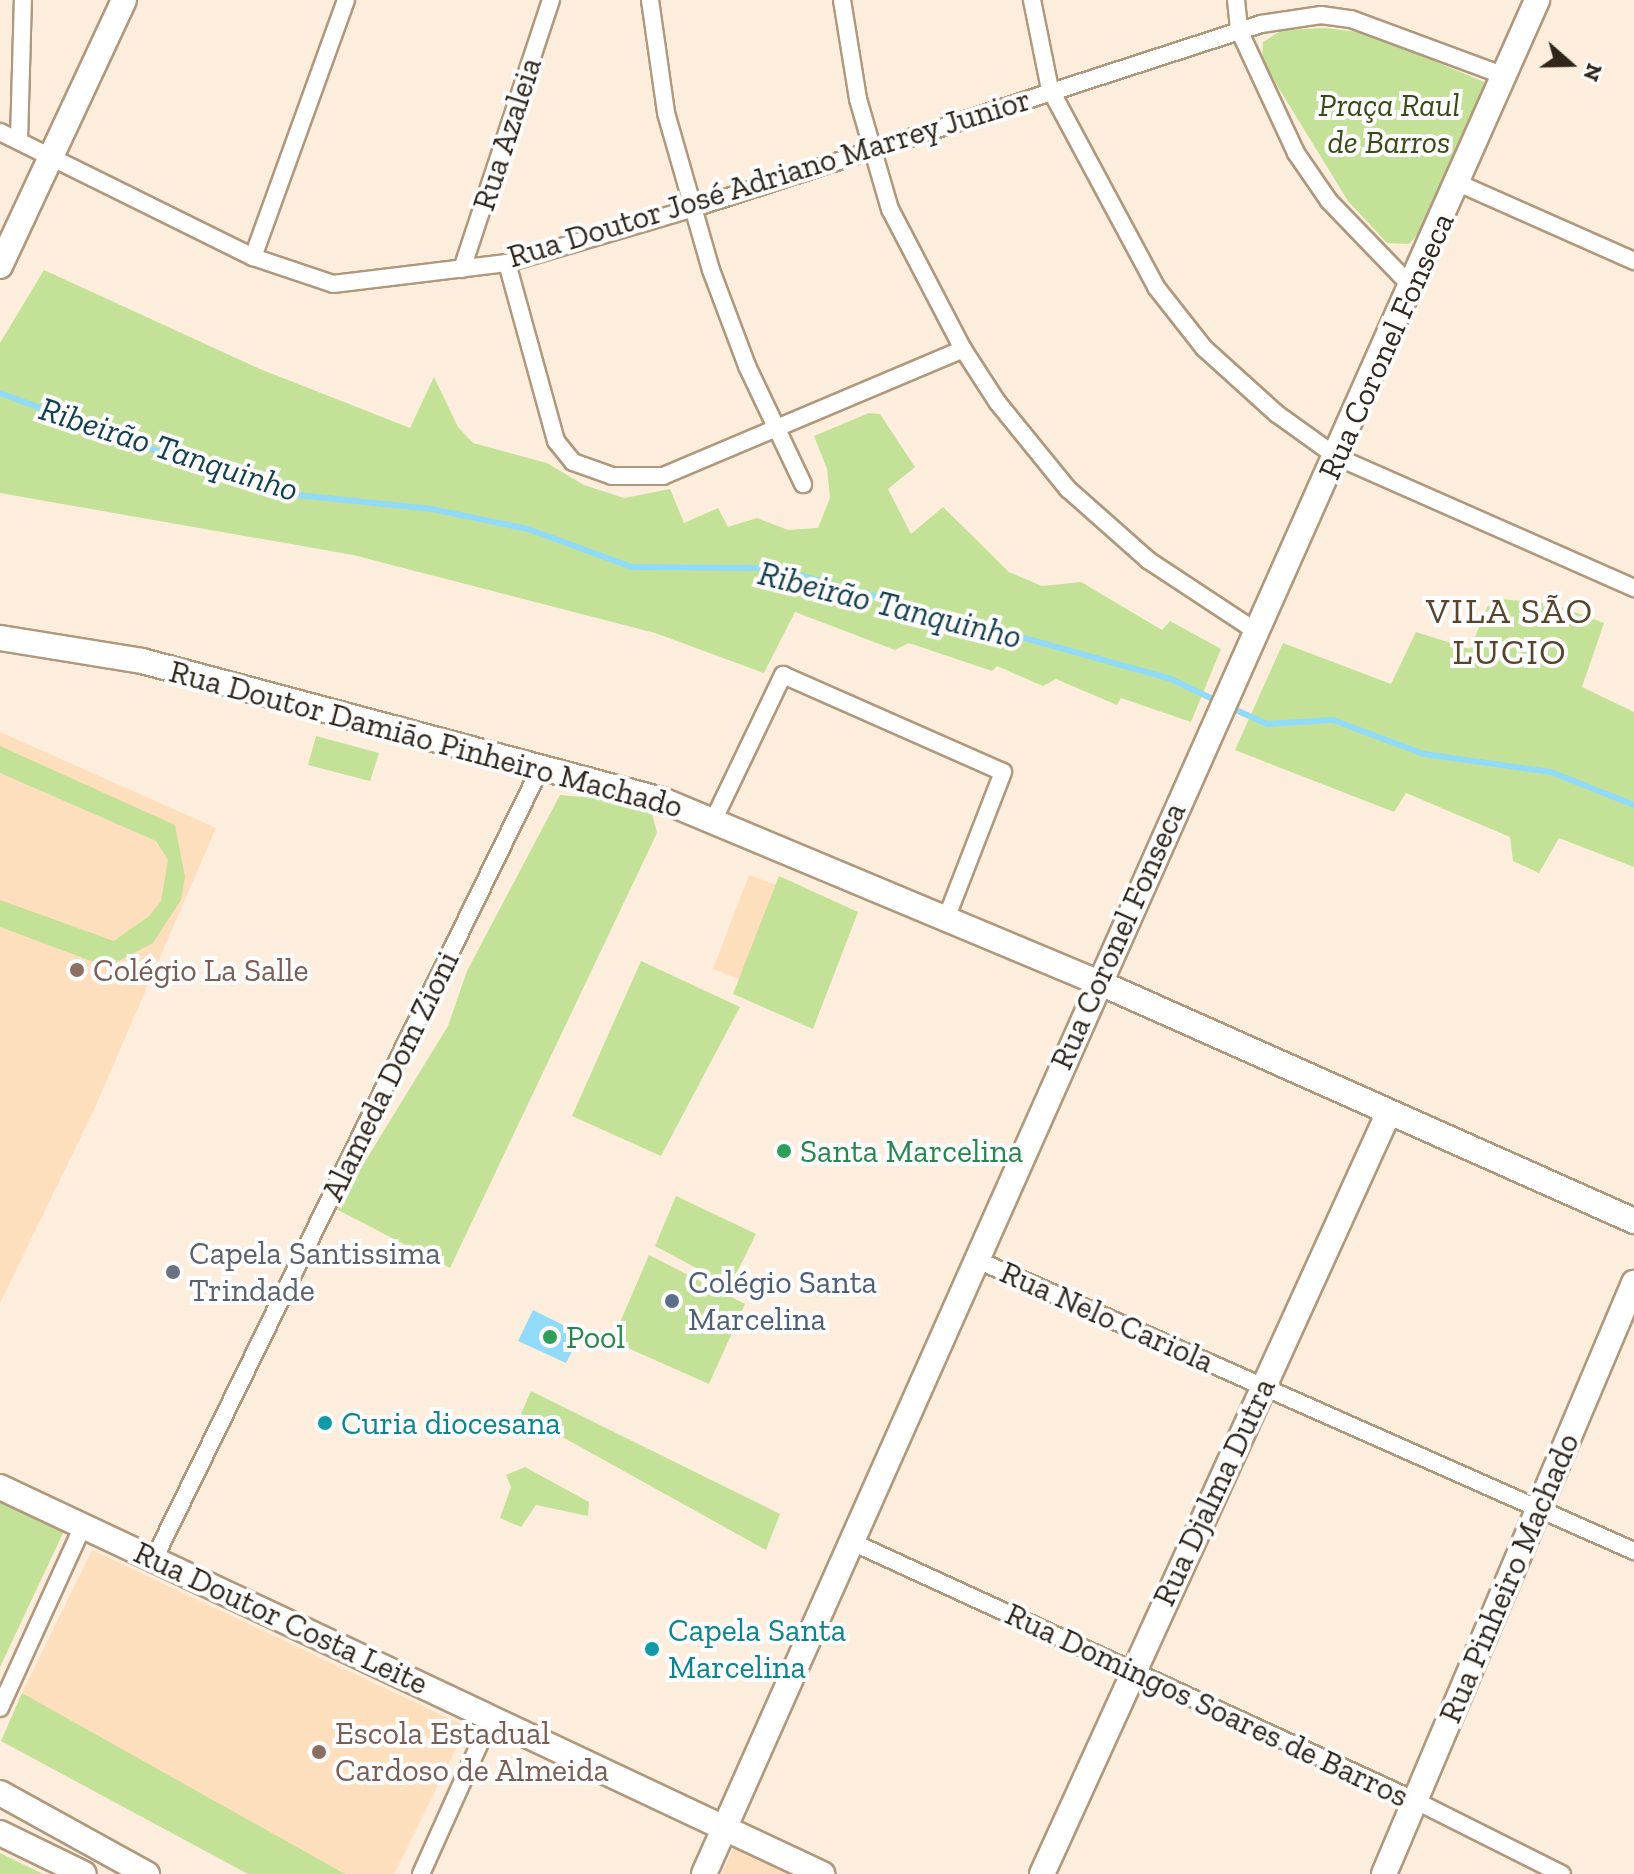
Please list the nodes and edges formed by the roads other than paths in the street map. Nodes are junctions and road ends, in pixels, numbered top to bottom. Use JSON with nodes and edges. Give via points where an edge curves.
{"nodes":[{"id":1,"x":23,"y":0,"type":"edge"},
{"id":2,"x":124,"y":0,"type":"edge"},
{"id":3,"x":346,"y":0,"type":"edge"},
{"id":4,"x":551,"y":0,"type":"edge"},
{"id":5,"x":650,"y":0,"type":"edge"},
{"id":6,"x":842,"y":0,"type":"edge"},
{"id":7,"x":1032,"y":0,"type":"edge"},
{"id":8,"x":1236,"y":0,"type":"edge"},
{"id":9,"x":1537,"y":0,"type":"edge"},
{"id":10,"x":1239,"y":30,"type":"junction"},
{"id":11,"x":1505,"y":76,"type":"junction"},
{"id":12,"x":1050,"y":89,"type":"junction"},
{"id":13,"x":0,"y":132,"type":"edge"},
{"id":14,"x":19,"y":140,"type":"junction"},
{"id":15,"x":872,"y":149,"type":"junction"},
{"id":16,"x":52,"y":158,"type":"junction"},
{"id":17,"x":1458,"y":183,"type":"junction"},
{"id":18,"x":691,"y":209,"type":"junction"},
{"id":19,"x":253,"y":257,"type":"junction"},
{"id":20,"x":1634,"y":261,"type":"edge"},
{"id":21,"x":507,"y":263,"type":"junction"},
{"id":22,"x":0,"y":266,"type":"edge"},
{"id":23,"x":462,"y":269,"type":"junction"},
{"id":24,"x":1412,"y":287,"type":"junction"},
{"id":25,"x":963,"y":349,"type":"junction"},
{"id":26,"x":775,"y":429,"type":"junction"},
{"id":27,"x":1337,"y":457,"type":"junction"},
{"id":28,"x":803,"y":484,"type":"dead end"},
{"id":29,"x":1634,"y":588,"type":"edge"},
{"id":30,"x":1254,"y":630,"type":"junction"},
{"id":31,"x":0,"y":638,"type":"edge"},
{"id":32,"x":542,"y":765,"type":"junction"},
{"id":33,"x":714,"y":819,"type":"junction"},
{"id":34,"x":946,"y":919,"type":"junction"},
{"id":35,"x":1098,"y":982,"type":"junction"},
{"id":36,"x":1389,"y":1112,"type":"junction"},
{"id":37,"x":1634,"y":1221,"type":"edge"},
{"id":38,"x":975,"y":1259,"type":"junction"},
{"id":39,"x":1634,"y":1283,"type":"edge"},
{"id":40,"x":1264,"y":1386,"type":"junction"},
{"id":41,"x":0,"y":1487,"type":"edge"},
{"id":42,"x":1537,"y":1507,"type":"junction"},
{"id":43,"x":83,"y":1526,"type":"junction"},
{"id":44,"x":850,"y":1541,"type":"junction"},
{"id":45,"x":1634,"y":1551,"type":"edge"},
{"id":46,"x":154,"y":1559,"type":"junction"},
{"id":47,"x":1130,"y":1670,"type":"junction"},
{"id":48,"x":0,"y":1708,"type":"edge"},
{"id":49,"x":492,"y":1716,"type":"junction"},
{"id":50,"x":0,"y":1793,"type":"edge"},
{"id":51,"x":1416,"y":1801,"type":"junction"},
{"id":52,"x":725,"y":1828,"type":"junction"},
{"id":53,"x":0,"y":1833,"type":"edge"},
{"id":54,"x":84,"y":1874,"type":"edge"},
{"id":55,"x":147,"y":1874,"type":"edge"},
{"id":56,"x":421,"y":1874,"type":"edge"},
{"id":57,"x":704,"y":1874,"type":"edge"},
{"id":58,"x":822,"y":1874,"type":"edge"},
{"id":59,"x":1042,"y":1874,"type":"edge"},
{"id":60,"x":1384,"y":1874,"type":"edge"},
{"id":61,"x":1562,"y":1874,"type":"edge"}],
"edges":[{"from":1,"to":14,"type":"street"},
{"from":2,"to":16,"type":"street"},
{"from":3,"to":19,"type":"street"},
{"from":4,"to":23,"type":"street","name":"Rua Azaleia"},
{"from":5,"to":18,"type":"street","via":[[666,113]]},
{"from":6,"to":15,"type":"street","via":[[845,38]]},
{"from":7,"to":12,"type":"street"},
{"from":8,"to":10,"type":"street"},
{"from":9,"to":11,"type":"street","name":"Rua Coronel Fonseca"},
{"from":10,"to":11,"type":"street","name":"Rua Doutor José Adriano Marrey Junior","via":[[1321,15],[1351,19]]},
{"from":10,"to":12,"type":"street","name":"Rua Doutor José Adriano Marrey Junior"},
{"from":10,"to":24,"type":"street","via":[[1296,153],[1329,201]]},
{"from":11,"to":17,"type":"street","name":"Rua Coronel Fonseca"},
{"from":12,"to":15,"type":"street","name":"Rua Doutor José Adriano Marrey Junior"},
{"from":12,"to":27,"type":"street","via":[[1156,287],[1204,348],[1277,414]]},
{"from":13,"to":14,"type":"street","name":"Rua Doutor José Adriano Marrey Junior"},
{"from":14,"to":16,"type":"street","name":"Rua Doutor José Adriano Marrey Junior"},
{"from":15,"to":18,"type":"street","name":"Rua Doutor José Adriano Marrey Junior"},
{"from":15,"to":25,"type":"street","via":[[890,209]]},
{"from":16,"to":19,"type":"street","name":"Rua Doutor José Adriano Marrey Junior"},
{"from":16,"to":22,"type":"street"},
{"from":17,"to":20,"type":"street"},
{"from":17,"to":24,"type":"street","name":"Rua Coronel Fonseca"},
{"from":18,"to":21,"type":"street","name":"Rua Doutor José Adriano Marrey Junior"},
{"from":18,"to":26,"type":"street"},
{"from":19,"to":23,"type":"street","name":"Rua Doutor José Adriano Marrey Junior","via":[[333,284]]},
{"from":21,"to":23,"type":"street","name":"Rua Doutor José Adriano Marrey Junior"},
{"from":21,"to":26,"type":"street","name":"Rua Azaleia","via":[[556,441],[573,462],[612,476],[663,476]]},
{"from":24,"to":27,"type":"street","name":"Rua Coronel Fonseca"},
{"from":25,"to":26,"type":"street"},
{"from":25,"to":30,"type":"street","via":[[998,403],[1068,489],[1148,560]]},
{"from":26,"to":28,"type":"street"},
{"from":27,"to":29,"type":"street"},
{"from":27,"to":30,"type":"street","name":"Rua Coronel Fonseca"},
{"from":30,"to":35,"type":"street","name":"Rua Coronel Fonseca"},
{"from":31,"to":32,"type":"street","name":"Rua Doutor Damião Pinheiro Machado","via":[[142,661]]},
{"from":32,"to":33,"type":"street","name":"Rua Doutor Damião Pinheiro Machado"},
{"from":32,"to":46,"type":"street","name":"Alameda Dom Zioni"},
{"from":33,"to":34,"type":"street","name":"Rua Doutor Damião Pinheiro Machado"},
{"from":33,"to":34,"type":"street","via":[[783,675],[1003,772]]},
{"from":34,"to":35,"type":"street","name":"Rua Doutor Damião Pinheiro Machado"},
{"from":35,"to":36,"type":"street","name":"Rua Doutor Damião Pinheiro Machado"},
{"from":35,"to":38,"type":"street","name":"Rua Coronel Fonseca"},
{"from":36,"to":37,"type":"street","name":"Rua Doutor Damião Pinheiro Machado"},
{"from":36,"to":40,"type":"street","name":"Rua Djalma Dutra"},
{"from":38,"to":40,"type":"street","name":"Rua Nelo Cariola"},
{"from":38,"to":44,"type":"street","name":"Rua Coronel Fonseca"},
{"from":39,"to":42,"type":"street","name":"Rua Pinheiro Machado"},
{"from":40,"to":42,"type":"street","name":"Rua Nelo Cariola"},
{"from":40,"to":47,"type":"street","name":"Rua Djalma Dutra"},
{"from":41,"to":43,"type":"street","name":"Rua Doutor Costa Leite"},
{"from":42,"to":45,"type":"street","name":"Rua Nelo Cariola"},
{"from":42,"to":51,"type":"street","name":"Rua Pinheiro Machado"},
{"from":43,"to":46,"type":"street","name":"Rua Doutor Costa Leite"},
{"from":43,"to":48,"type":"street"},
{"from":44,"to":47,"type":"street","name":"Rua Domingos Soares de Barros"},
{"from":44,"to":52,"type":"street","name":"Rua Coronel Fonseca"},
{"from":46,"to":49,"type":"street","name":"Rua Doutor Costa Leite"},
{"from":47,"to":51,"type":"street","name":"Rua Domingos Soares de Barros"},
{"from":47,"to":59,"type":"street","name":"Rua Djalma Dutra"},
{"from":49,"to":52,"type":"street","name":"Rua Doutor Costa Leite"},
{"from":49,"to":56,"type":"street"},
{"from":50,"to":55,"type":"street"},
{"from":51,"to":60,"type":"street","name":"Rua Pinheiro Machado"},
{"from":51,"to":61,"type":"street","name":"Rua Domingos Soares de Barros"},
{"from":52,"to":57,"type":"street","name":"Rua Coronel Fonseca"},
{"from":52,"to":58,"type":"street","name":"Rua Doutor Costa Leite"},
{"from":53,"to":54,"type":"street"}]}
